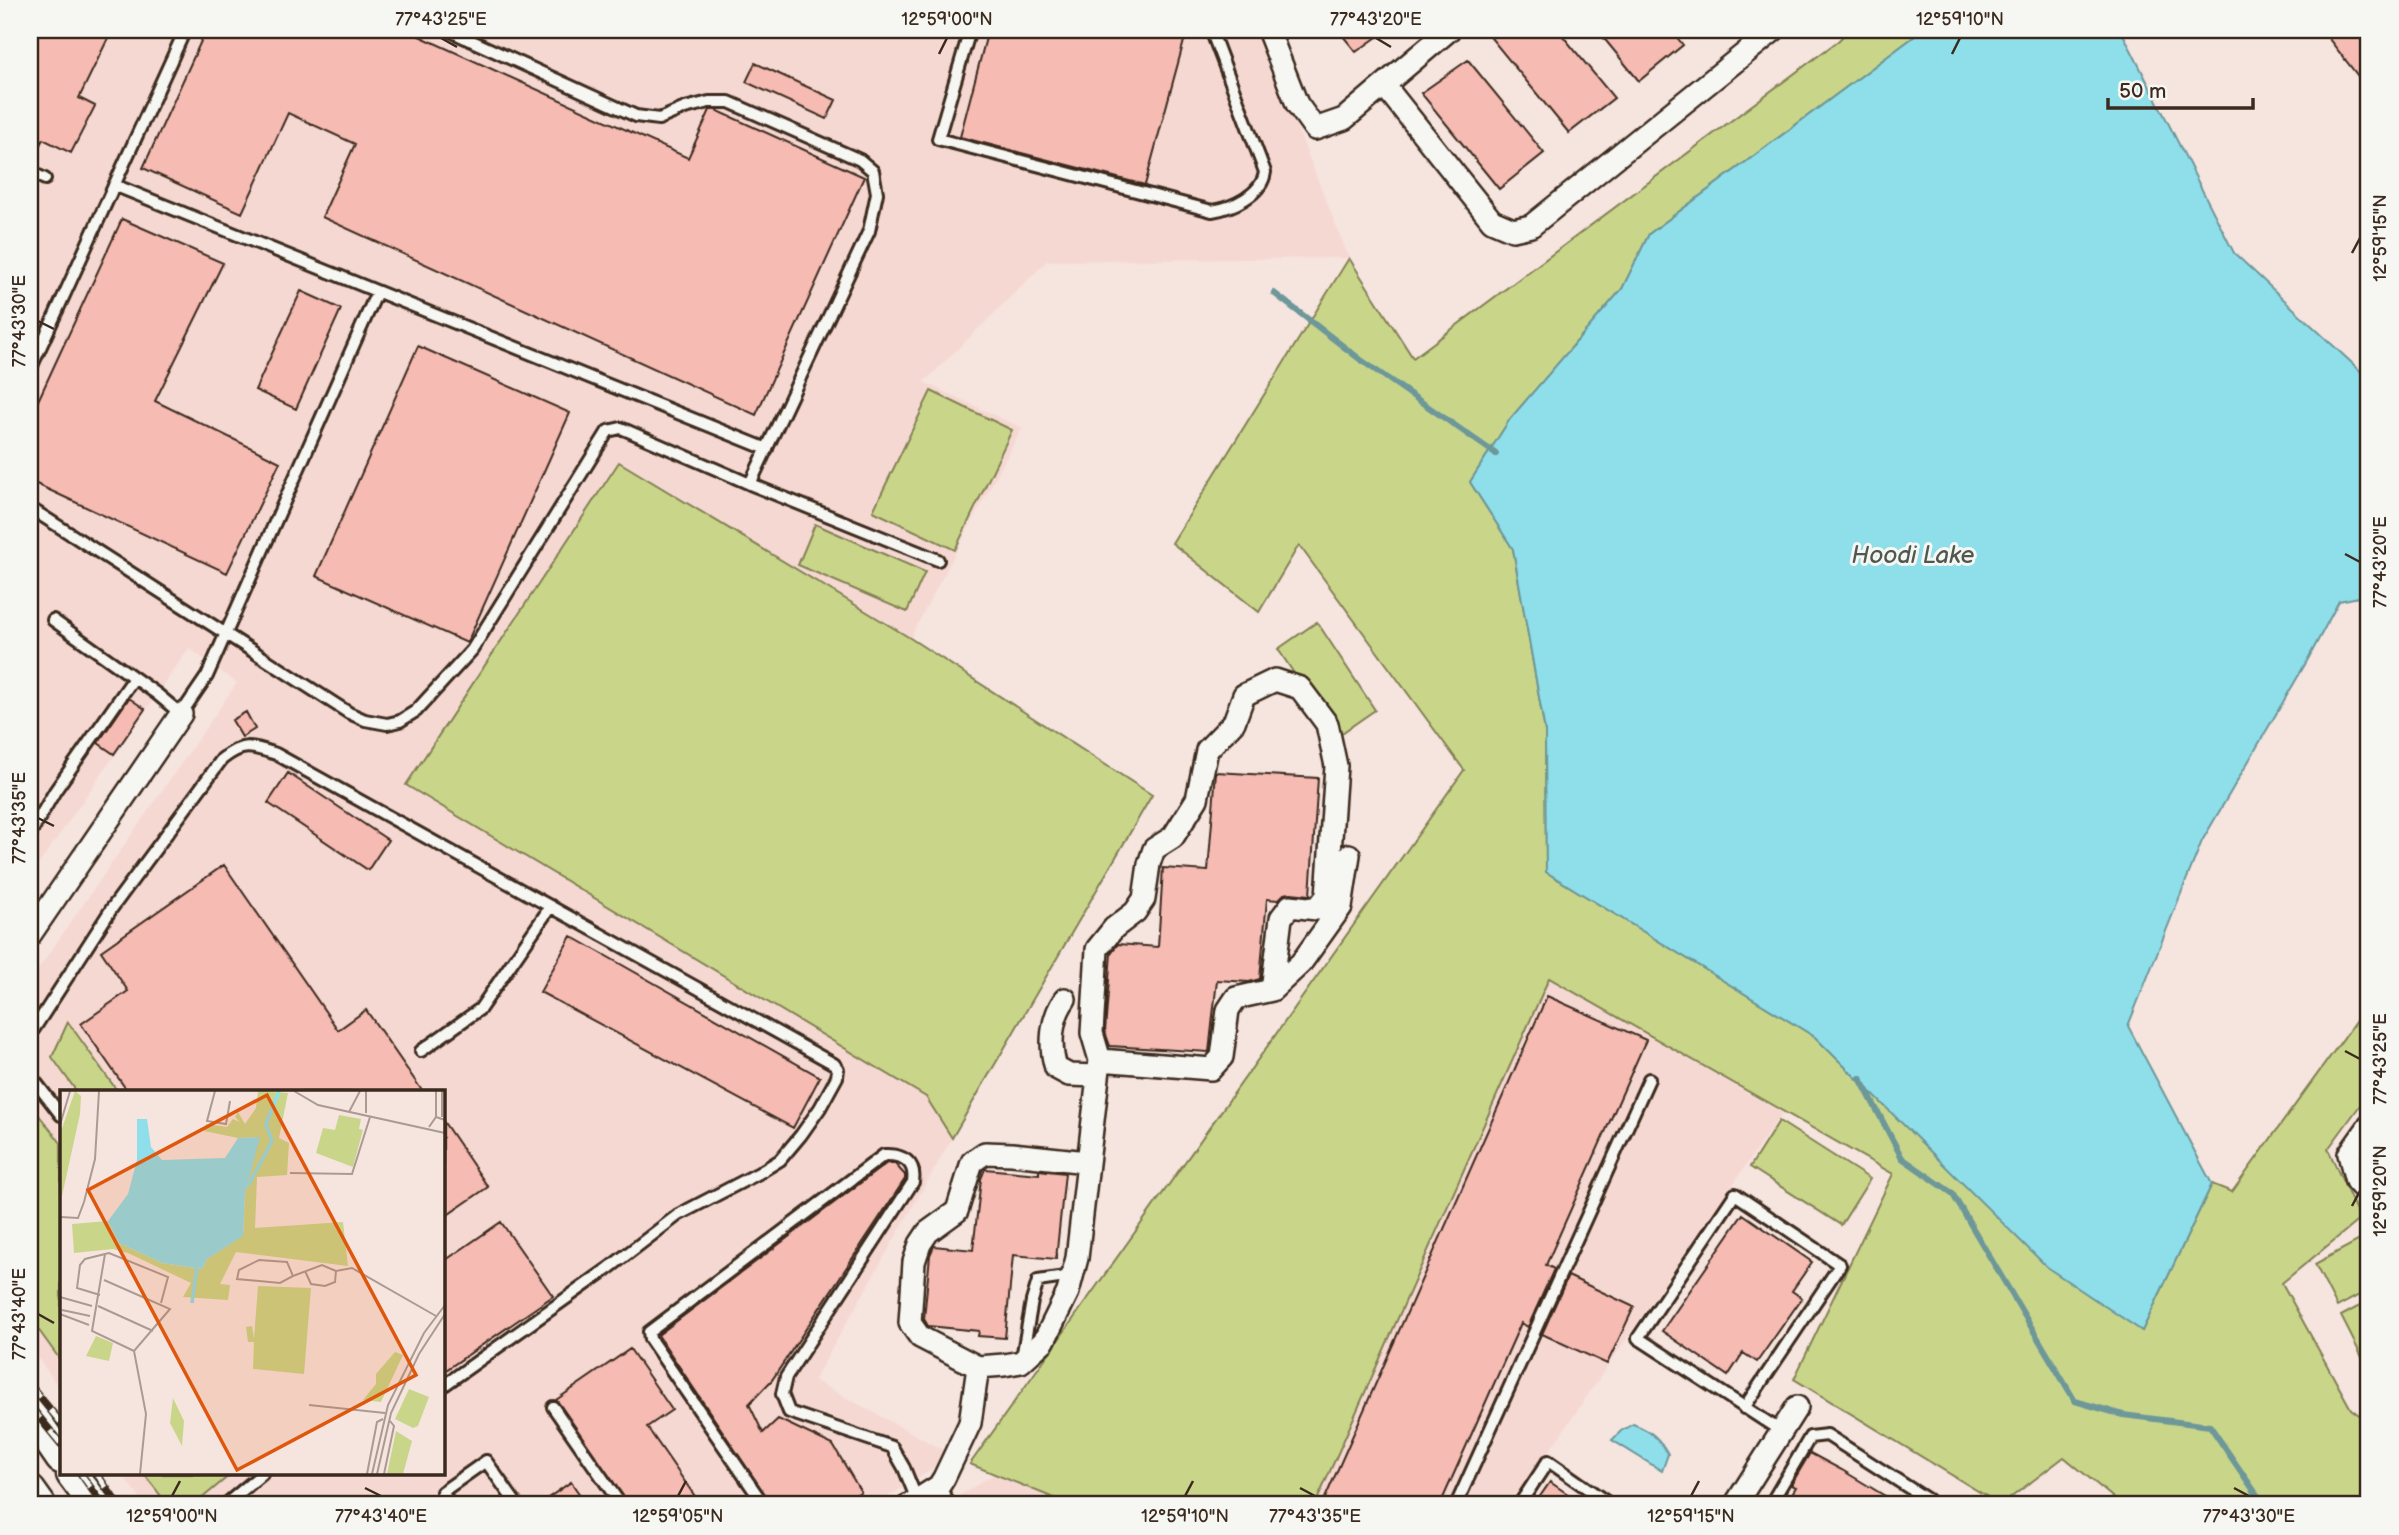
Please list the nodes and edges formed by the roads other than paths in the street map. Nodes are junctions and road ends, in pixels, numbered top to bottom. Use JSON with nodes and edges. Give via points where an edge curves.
{"nodes":[{"id":1,"x":185,"y":30,"type":"edge"},
{"id":2,"x":448,"y":30,"type":"edge"},
{"id":3,"x":970,"y":30,"type":"edge"},
{"id":4,"x":1211,"y":30,"type":"edge"},
{"id":5,"x":1268,"y":30,"type":"edge"},
{"id":6,"x":1449,"y":30,"type":"edge"},
{"id":7,"x":1774,"y":30,"type":"edge"},
{"id":8,"x":1384,"y":85,"type":"junction"},
{"id":9,"x":30,"y":172,"type":"edge"},
{"id":10,"x":45,"y":179,"type":"dead end"},
{"id":11,"x":114,"y":185,"type":"junction"},
{"id":12,"x":377,"y":292,"type":"junction"},
{"id":13,"x":30,"y":370,"type":"edge"},
{"id":14,"x":767,"y":449,"type":"junction"},
{"id":15,"x":750,"y":484,"type":"junction"},
{"id":16,"x":30,"y":508,"type":"edge"},
{"id":17,"x":938,"y":560,"type":"dead end"},
{"id":18,"x":53,"y":620,"type":"dead end"},
{"id":19,"x":225,"y":632,"type":"junction"},
{"id":20,"x":134,"y":678,"type":"junction"},
{"id":21,"x":181,"y":714,"type":"junction"},
{"id":22,"x":30,"y":834,"type":"edge"},
{"id":23,"x":1349,"y":855,"type":"dead end"},
{"id":24,"x":551,"y":906,"type":"junction"},
{"id":25,"x":30,"y":935,"type":"edge"},
{"id":26,"x":1272,"y":990,"type":"junction"},
{"id":27,"x":1065,"y":999,"type":"dead end"},
{"id":28,"x":30,"y":1035,"type":"edge"},
{"id":29,"x":421,"y":1051,"type":"dead end"},
{"id":30,"x":1098,"y":1068,"type":"junction"},
{"id":31,"x":30,"y":1075,"type":"edge"},
{"id":32,"x":1649,"y":1079,"type":"dead end"},
{"id":33,"x":60,"y":1114,"type":"edge"},
{"id":34,"x":2369,"y":1126,"type":"edge"},
{"id":35,"x":1087,"y":1162,"type":"junction"},
{"id":36,"x":2369,"y":1195,"type":"edge"},
{"id":37,"x":1072,"y":1276,"type":"junction"},
{"id":38,"x":1021,"y":1362,"type":"junction"},
{"id":39,"x":978,"y":1367,"type":"junction"},
{"id":40,"x":444,"y":1385,"type":"edge"},
{"id":41,"x":553,"y":1407,"type":"dead end"},
{"id":42,"x":1797,"y":1407,"type":"dead end"},
{"id":43,"x":1744,"y":1408,"type":"junction"},
{"id":44,"x":30,"y":1413,"type":"edge"},
{"id":45,"x":1781,"y":1432,"type":"junction"},
{"id":46,"x":60,"y":1457,"type":"edge"},
{"id":47,"x":73,"y":1476,"type":"edge"},
{"id":48,"x":260,"y":1476,"type":"edge"},
{"id":49,"x":939,"y":1486,"type":"junction"},
{"id":50,"x":30,"y":1491,"type":"edge"},
{"id":51,"x":913,"y":1503,"type":"edge"},
{"id":52,"x":40,"y":1505,"type":"edge"},
{"id":53,"x":95,"y":1505,"type":"edge"},
{"id":54,"x":225,"y":1505,"type":"edge"},
{"id":55,"x":451,"y":1505,"type":"edge"},
{"id":56,"x":517,"y":1505,"type":"edge"},
{"id":57,"x":621,"y":1505,"type":"edge"},
{"id":58,"x":764,"y":1505,"type":"edge"},
{"id":59,"x":950,"y":1505,"type":"edge"},
{"id":60,"x":1456,"y":1505,"type":"edge"},
{"id":61,"x":1519,"y":1505,"type":"edge"},
{"id":62,"x":1611,"y":1505,"type":"edge"},
{"id":63,"x":1735,"y":1505,"type":"edge"},
{"id":64,"x":1770,"y":1505,"type":"edge"},
{"id":65,"x":1931,"y":1505,"type":"edge"}],
"edges":[{"from":1,"to":11,"type":"lane"},
{"from":2,"to":14,"type":"lane","via":[[636,116],[659,119],[697,105],[729,102],[860,160],[873,171],[877,193],[869,232]]},
{"from":3,"to":4,"type":"lane","via":[[938,139],[1212,211],[1239,202],[1262,184],[1265,172]]},
{"from":5,"to":8,"type":"street","via":[[1297,104],[1315,129],[1344,119]]},
{"from":6,"to":8,"type":"street"},
{"from":7,"to":8,"type":"street","via":[[1531,226],[1513,230],[1492,220]]},
{"from":9,"to":10,"type":"lane"},
{"from":11,"to":12,"type":"lane"},
{"from":11,"to":13,"type":"lane"},
{"from":12,"to":14,"type":"lane"},
{"from":12,"to":19,"type":"lane"},
{"from":14,"to":15,"type":"lane"},
{"from":15,"to":17,"type":"lane"},
{"from":15,"to":19,"type":"lane","via":[[621,428],[608,431],[472,650],[416,711],[401,721],[387,724],[349,713]]},
{"from":16,"to":19,"type":"lane"},
{"from":18,"to":20,"type":"lane"},
{"from":19,"to":21,"type":"lane","via":[[207,676]]},
{"from":20,"to":21,"type":"lane"},
{"from":20,"to":22,"type":"lane"},
{"from":21,"to":25,"type":"street"},
{"from":23,"to":26,"type":"street","via":[[1341,907],[1301,963]]},
{"from":24,"to":28,"type":"lane","via":[[276,754],[246,746],[222,759],[112,908]]},
{"from":24,"to":29,"type":"lane","via":[[480,1009]]},
{"from":24,"to":40,"type":"lane","via":[[834,1064],[837,1077],[780,1160],[678,1215]]},
{"from":26,"to":30,"type":"street","via":[[1236,998],[1228,1010],[1222,1057],[1210,1069]]},
{"from":26,"to":30,"type":"street","via":[[1281,918],[1290,906],[1317,909],[1327,896],[1336,766],[1327,724],[1300,688],[1275,680],[1244,695],[1234,722],[1206,750],[1197,799],[1173,837],[1154,849],[1144,899],[1097,949],[1092,1033]]},
{"from":27,"to":30,"type":"street","via":[[1056,1012],[1051,1054],[1056,1068],[1069,1075]]},
{"from":30,"to":35,"type":"street"},
{"from":31,"to":33,"type":"lane"},
{"from":32,"to":60,"type":"lane"},
{"from":34,"to":36,"type":"street","via":[[2349,1154],[2356,1181]]},
{"from":35,"to":37,"type":"street"},
{"from":35,"to":39,"type":"street","via":[[985,1153],[972,1161],[957,1211],[928,1232],[920,1244],[914,1262],[910,1324],[920,1337]]},
{"from":37,"to":38,"type":"street","via":[[1044,1341]]},
{"from":37,"to":38,"type":"lane","via":[[1038,1281]]},
{"from":38,"to":39,"type":"street"},
{"from":39,"to":49,"type":"street","via":[[970,1423]]},
{"from":41,"to":57,"type":"lane"},
{"from":42,"to":45,"type":"street"},
{"from":43,"to":43,"type":"lane","via":[[1638,1338],[1735,1194],[1840,1265]]},
{"from":43,"to":45,"type":"lane"},
{"from":44,"to":46,"type":"main road"},
{"from":45,"to":63,"type":"street"},
{"from":47,"to":53,"type":"main road"},
{"from":48,"to":54,"type":"lane"},
{"from":49,"to":51,"type":"street"},
{"from":49,"to":59,"type":"lane"},
{"from":50,"to":52,"type":"main road"},
{"from":51,"to":58,"type":"lane","via":[[904,1468],[892,1447],[789,1412],[782,1394],[786,1377],[913,1182],[911,1164],[891,1154],[649,1332]]},
{"from":55,"to":56,"type":"lane","via":[[442,1493],[486,1461]]},
{"from":61,"to":62,"type":"lane","via":[[1548,1461]]},
{"from":64,"to":65,"type":"lane","via":[[1810,1437],[1827,1435]]}]}
